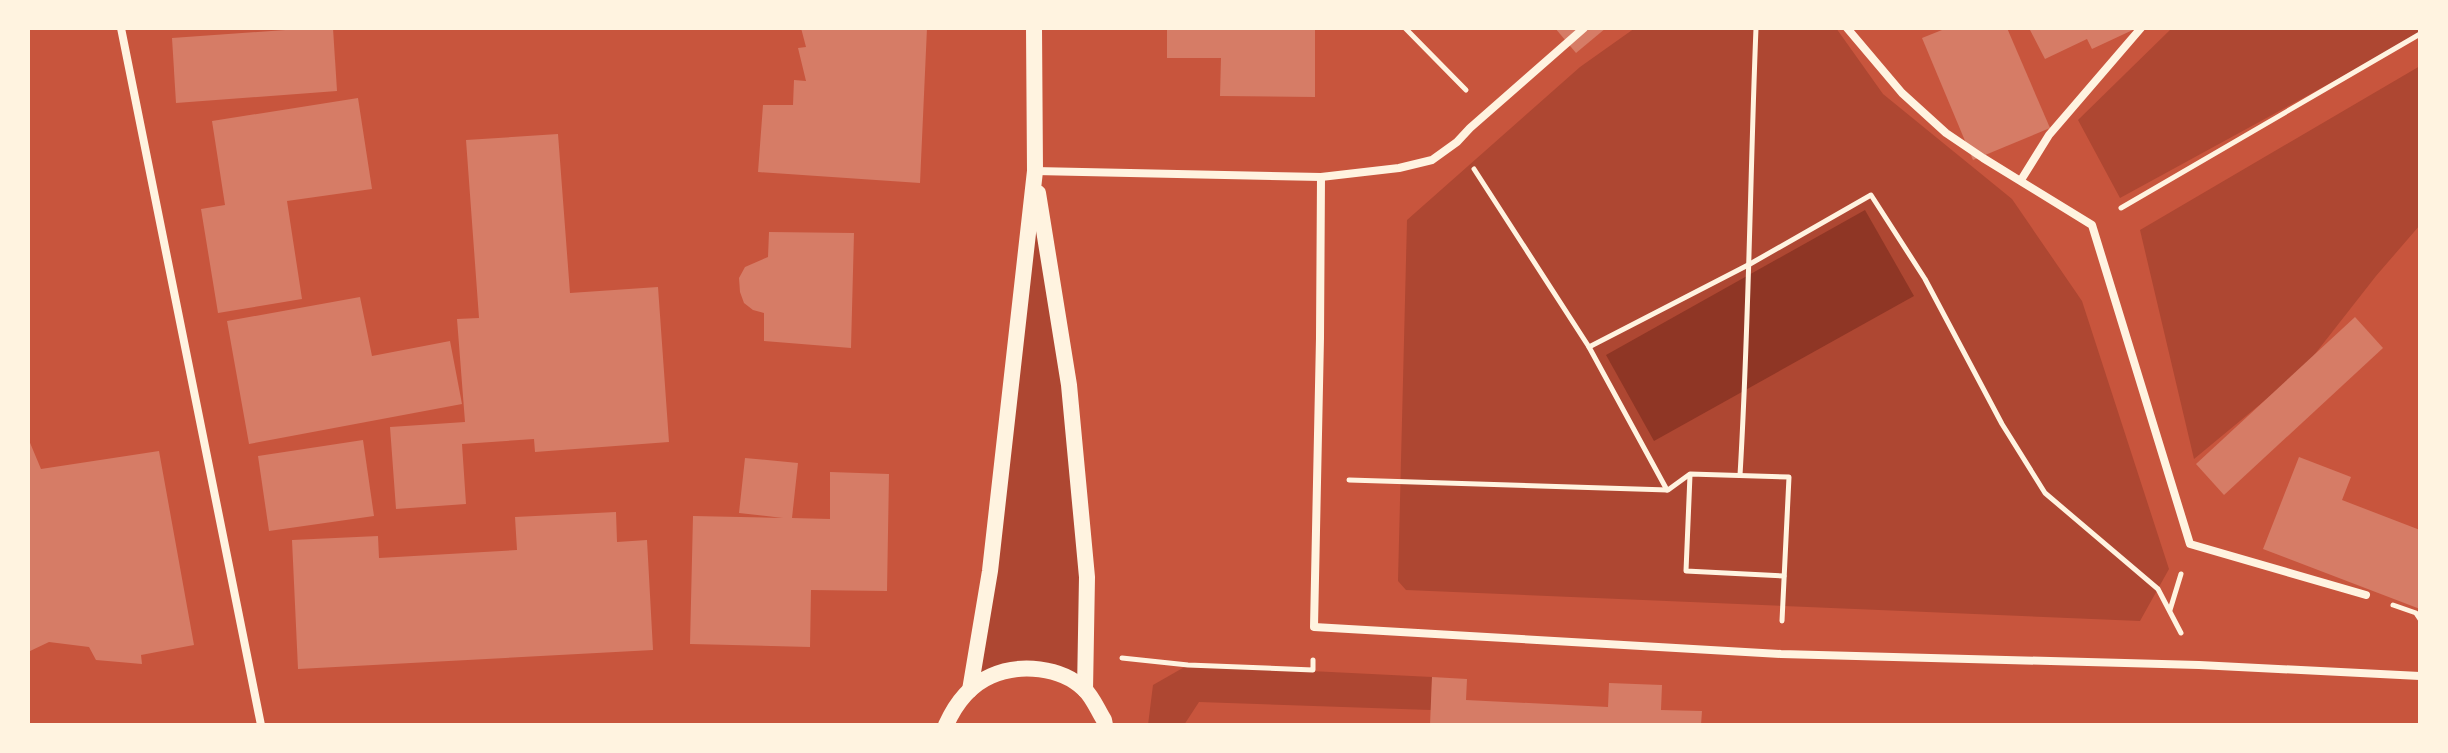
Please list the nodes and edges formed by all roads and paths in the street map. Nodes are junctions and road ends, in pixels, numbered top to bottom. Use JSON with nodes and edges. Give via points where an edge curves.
{"nodes":[{"id":1,"x":121,"y":28,"type":"edge"},
{"id":2,"x":1034,"y":28,"type":"edge"},
{"id":3,"x":1405,"y":28,"type":"edge"},
{"id":4,"x":1584,"y":28,"type":"edge"},
{"id":5,"x":1756,"y":28,"type":"edge"},
{"id":6,"x":1847,"y":28,"type":"edge"},
{"id":7,"x":2141,"y":28,"type":"edge"},
{"id":8,"x":2420,"y":34,"type":"edge"},
{"id":9,"x":1488,"y":112,"type":"junction"},
{"id":10,"x":1457,"y":142,"type":"junction"},
{"id":11,"x":1035,"y":171,"type":"junction"},
{"id":12,"x":1321,"y":177,"type":"junction"},
{"id":13,"x":2021,"y":180,"type":"junction"},
{"id":14,"x":2092,"y":225,"type":"junction"},
{"id":15,"x":1750,"y":264,"type":"junction"},
{"id":16,"x":1589,"y":347,"type":"junction"},
{"id":17,"x":1690,"y":474,"type":"junction"},
{"id":18,"x":1740,"y":475,"type":"junction"},
{"id":19,"x":1317,"y":479,"type":"junction"},
{"id":20,"x":1668,"y":490,"type":"junction"},
{"id":21,"x":1784,"y":576,"type":"junction"},
{"id":22,"x":2366,"y":595,"type":"dead end"},
{"id":23,"x":1314,"y":627,"type":"junction"},
{"id":24,"x":1085,"y":653,"type":"junction"},
{"id":25,"x":1781,"y":654,"type":"junction"},
{"id":26,"x":2199,"y":665,"type":"junction"},
{"id":27,"x":2420,"y":676,"type":"edge"},
{"id":28,"x":970,"y":690,"type":"junction"},
{"id":29,"x":1085,"y":690,"type":"junction"},
{"id":30,"x":261,"y":725,"type":"edge"},
{"id":31,"x":946,"y":725,"type":"edge"},
{"id":32,"x":1105,"y":725,"type":"edge"}],
"edges":[{"from":1,"to":30,"type":"street"},
{"from":2,"to":11,"type":"main road"},
{"from":3,"to":9,"type":"path"},
{"from":4,"to":9,"type":"street"},
{"from":5,"to":15,"type":"path"},
{"from":6,"to":13,"type":"street","via":[[1902,93],[1946,133]]},
{"from":7,"to":13,"type":"street","via":[[2049,135]]},
{"from":8,"to":14,"type":"path"},
{"from":9,"to":10,"type":"street"},
{"from":10,"to":12,"type":"street","via":[[1432,160]]},
{"from":10,"to":16,"type":"path"},
{"from":11,"to":12,"type":"street"},
{"from":11,"to":24,"type":"main road","via":[[1069,385],[1087,577]]},
{"from":11,"to":28,"type":"main road","via":[[990,571]]},
{"from":12,"to":19,"type":"street"},
{"from":13,"to":14,"type":"street"},
{"from":14,"to":22,"type":"street","via":[[2190,544]]},
{"from":15,"to":16,"type":"path"},
{"from":15,"to":18,"type":"path"},
{"from":15,"to":26,"type":"path","via":[[1871,195],[1925,279],[2045,493],[2158,589]]},
{"from":16,"to":20,"type":"path"},
{"from":17,"to":18,"type":"path"},
{"from":17,"to":20,"type":"path"},
{"from":17,"to":21,"type":"path","via":[[1686,571]]},
{"from":18,"to":21,"type":"path","via":[[1789,477]]},
{"from":19,"to":20,"type":"path"},
{"from":19,"to":23,"type":"street"},
{"from":21,"to":25,"type":"path"},
{"from":23,"to":24,"type":"path","via":[[1313,670],[1188,665]]},
{"from":23,"to":25,"type":"street"},
{"from":24,"to":29,"type":"main road"},
{"from":25,"to":26,"type":"street"},
{"from":26,"to":27,"type":"street"},
{"from":28,"to":29,"type":"main road","via":[[990,676],[1040,669]]},
{"from":28,"to":31,"type":"main road"},
{"from":29,"to":32,"type":"main road"}]}
